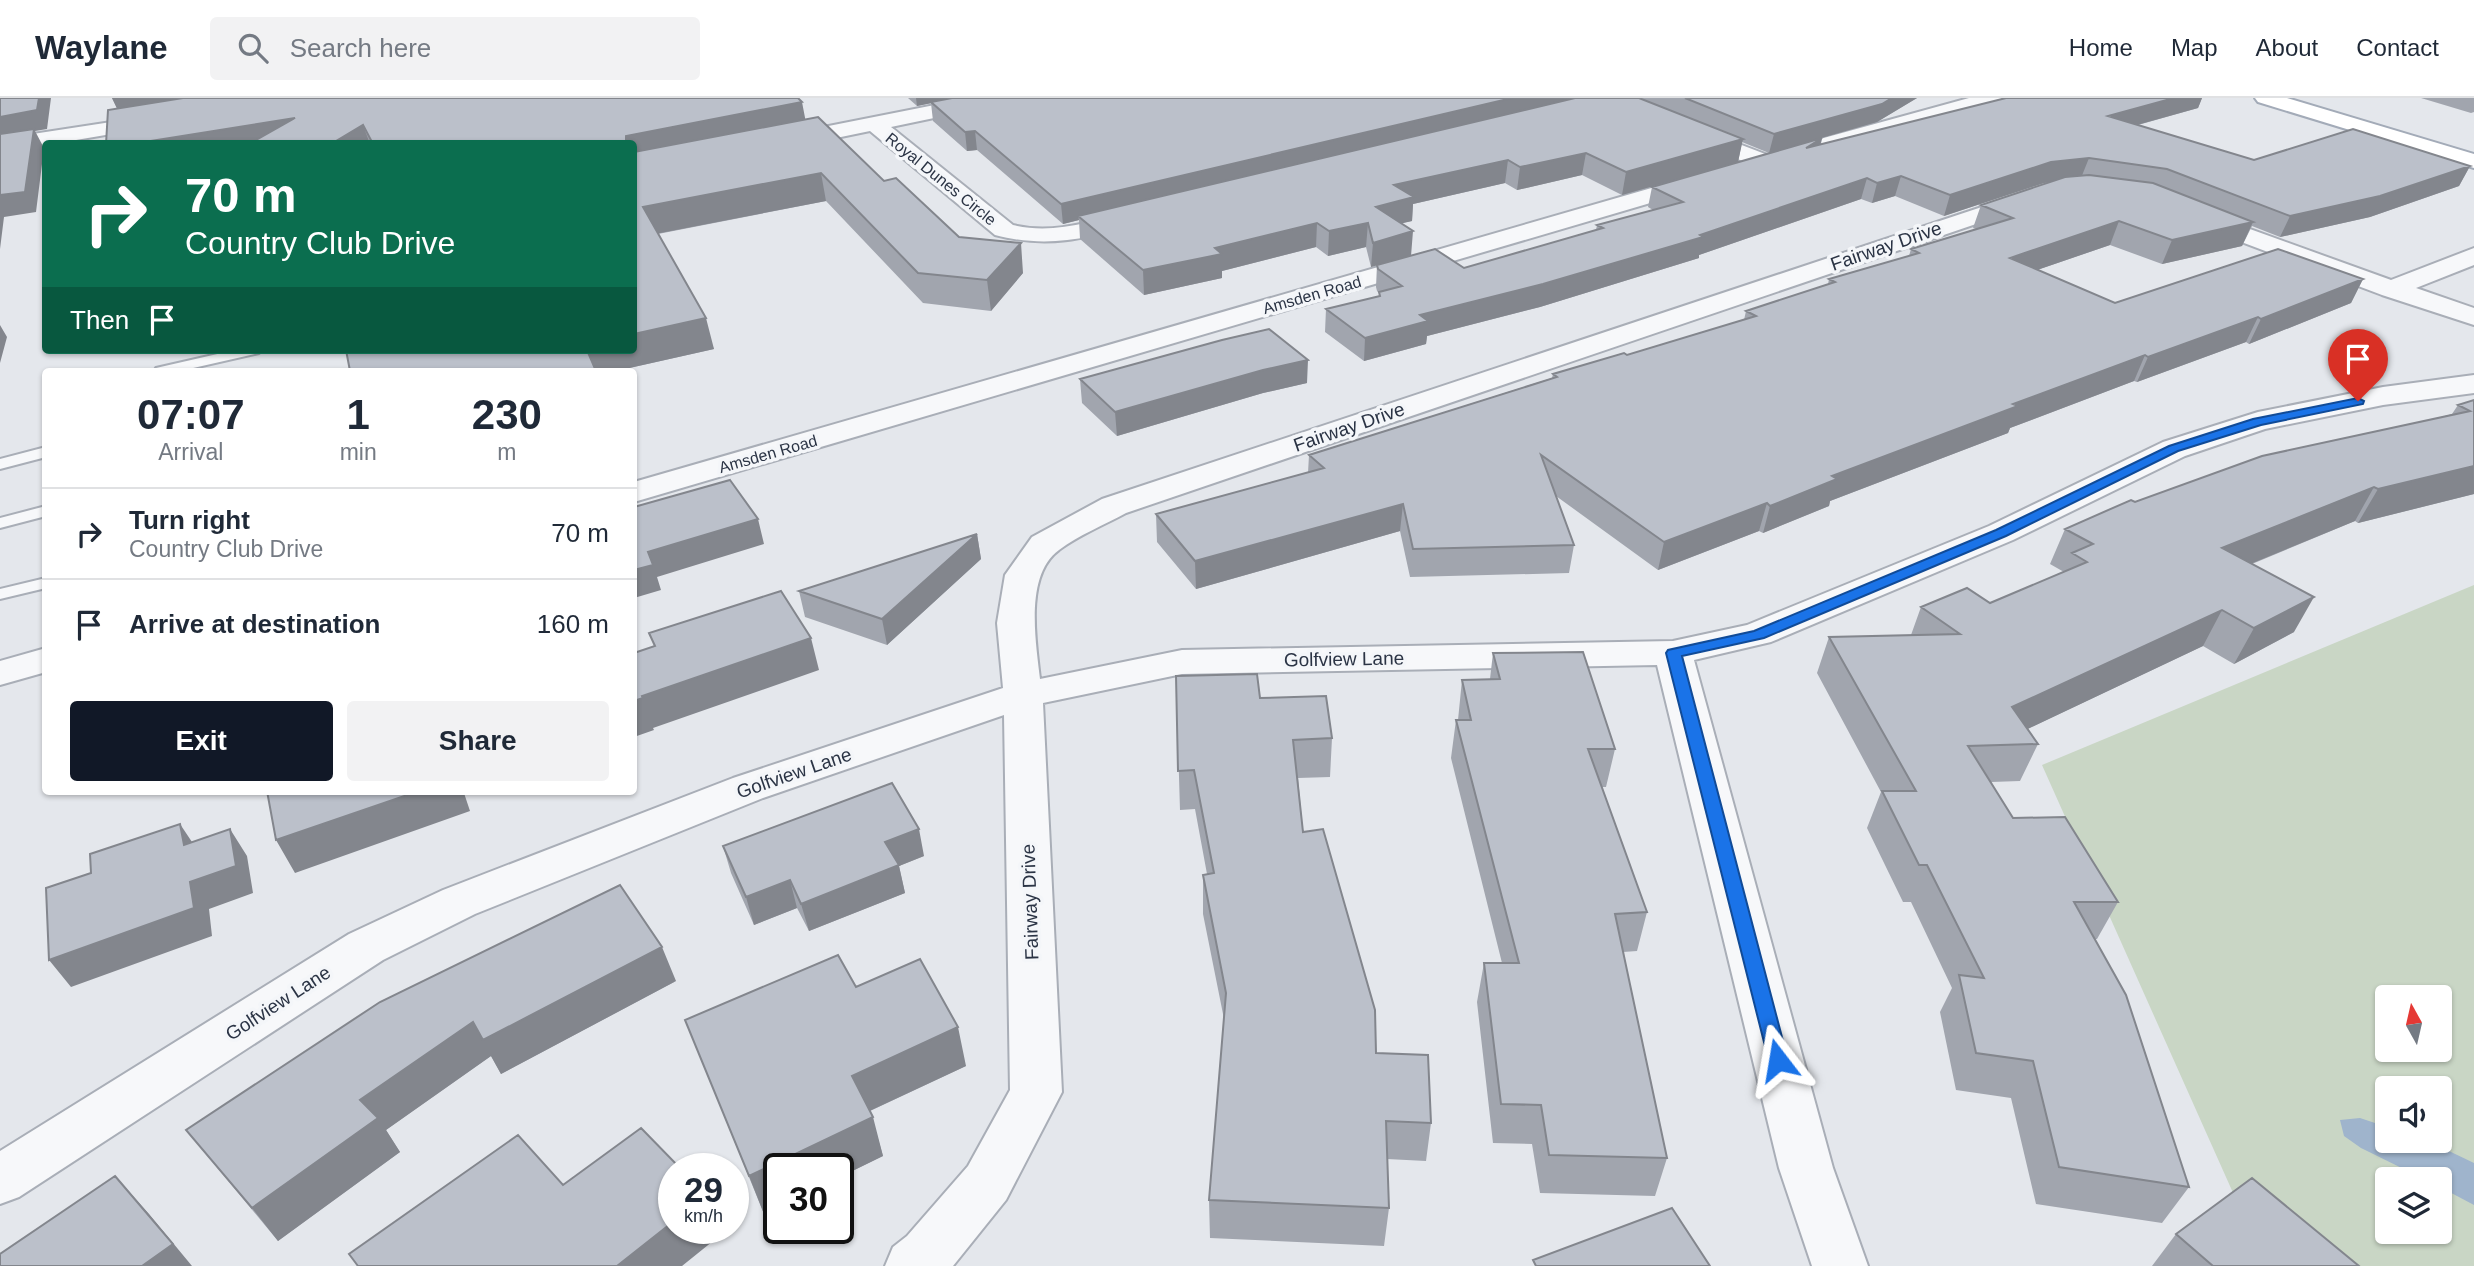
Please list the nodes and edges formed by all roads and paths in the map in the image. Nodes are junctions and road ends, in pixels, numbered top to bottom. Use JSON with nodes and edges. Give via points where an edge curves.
{"nodes":[{"id":1,"x":1001,"y":98,"type":"edge"},
{"id":2,"x":1992,"y":98,"type":"edge"},
{"id":3,"x":2265,"y":98,"type":"edge"},
{"id":4,"x":177,"y":118,"type":"edge"},
{"id":5,"x":873,"y":123,"type":"junction"},
{"id":6,"x":1676,"y":126,"type":"edge"},
{"id":7,"x":767,"y":145,"type":"edge"},
{"id":8,"x":0,"y":146,"type":"edge"},
{"id":9,"x":2474,"y":161,"type":"edge"},
{"id":10,"x":1765,"y":162,"type":"junction"},
{"id":11,"x":2053,"y":190,"type":"edge"},
{"id":12,"x":2173,"y":207,"type":"edge"},
{"id":13,"x":1154,"y":214,"type":"edge"},
{"id":14,"x":2474,"y":256,"type":"edge"},
{"id":15,"x":2390,"y":289,"type":"junction"},
{"id":16,"x":2474,"y":317,"type":"edge"},
{"id":17,"x":236,"y":354,"type":"edge"},
{"id":18,"x":173,"y":368,"type":"edge"},
{"id":19,"x":2474,"y":384,"type":"edge"},
{"id":20,"x":42,"y":453,"type":"edge"},
{"id":21,"x":0,"y":464,"type":"edge"},
{"id":22,"x":637,"y":491,"type":"edge"},
{"id":23,"x":42,"y":512,"type":"edge"},
{"id":24,"x":0,"y":523,"type":"edge"},
{"id":25,"x":42,"y":584,"type":"edge"},
{"id":26,"x":0,"y":594,"type":"edge"},
{"id":27,"x":1674,"y":653,"type":"junction"},
{"id":28,"x":42,"y":661,"type":"edge"},
{"id":29,"x":0,"y":673,"type":"edge"},
{"id":30,"x":1023,"y":695,"type":"junction"},
{"id":31,"x":0,"y":1180,"type":"edge"},
{"id":32,"x":913,"y":1266,"type":"edge"},
{"id":33,"x":1840,"y":1266,"type":"edge"}],
"edges":[{"from":1,"to":5,"type":"street"},
{"from":2,"to":10,"type":"street","name":"Amsden Road"},
{"from":3,"to":9,"type":"main road"},
{"from":4,"to":8,"type":"street"},
{"from":5,"to":7,"type":"street"},
{"from":5,"to":13,"type":"street","name":"Royal Dunes Circle","via":[[1004,230],[1021,236],[1046,238]]},
{"from":6,"to":10,"type":"street"},
{"from":10,"to":22,"type":"street","name":"Amsden Road"},
{"from":11,"to":30,"type":"street","name":"Fairway Drive","via":[[1114,506],[1044,544],[1023,575],[1015,624]]},
{"from":12,"to":15,"type":"street"},
{"from":14,"to":15,"type":"street"},
{"from":15,"to":16,"type":"street"},
{"from":17,"to":18,"type":"lane"},
{"from":19,"to":27,"type":"street","name":"Golfview Lane","via":[[2258,421],[2174,449],[2001,533],[1758,634]]},
{"from":20,"to":21,"type":"lane"},
{"from":23,"to":24,"type":"lane"},
{"from":25,"to":26,"type":"lane"},
{"from":27,"to":30,"type":"street","name":"Golfview Lane","via":[[1182,662]]},
{"from":27,"to":33,"type":"street","via":[[1806,1168]]},
{"from":28,"to":29,"type":"street"},
{"from":30,"to":31,"type":"street","name":"Golfview Lane","via":[[748,788],[458,902],[366,947]]},
{"from":30,"to":32,"type":"street","name":"Fairway Drive","via":[[1035,1092],[987,1183]]}]}
